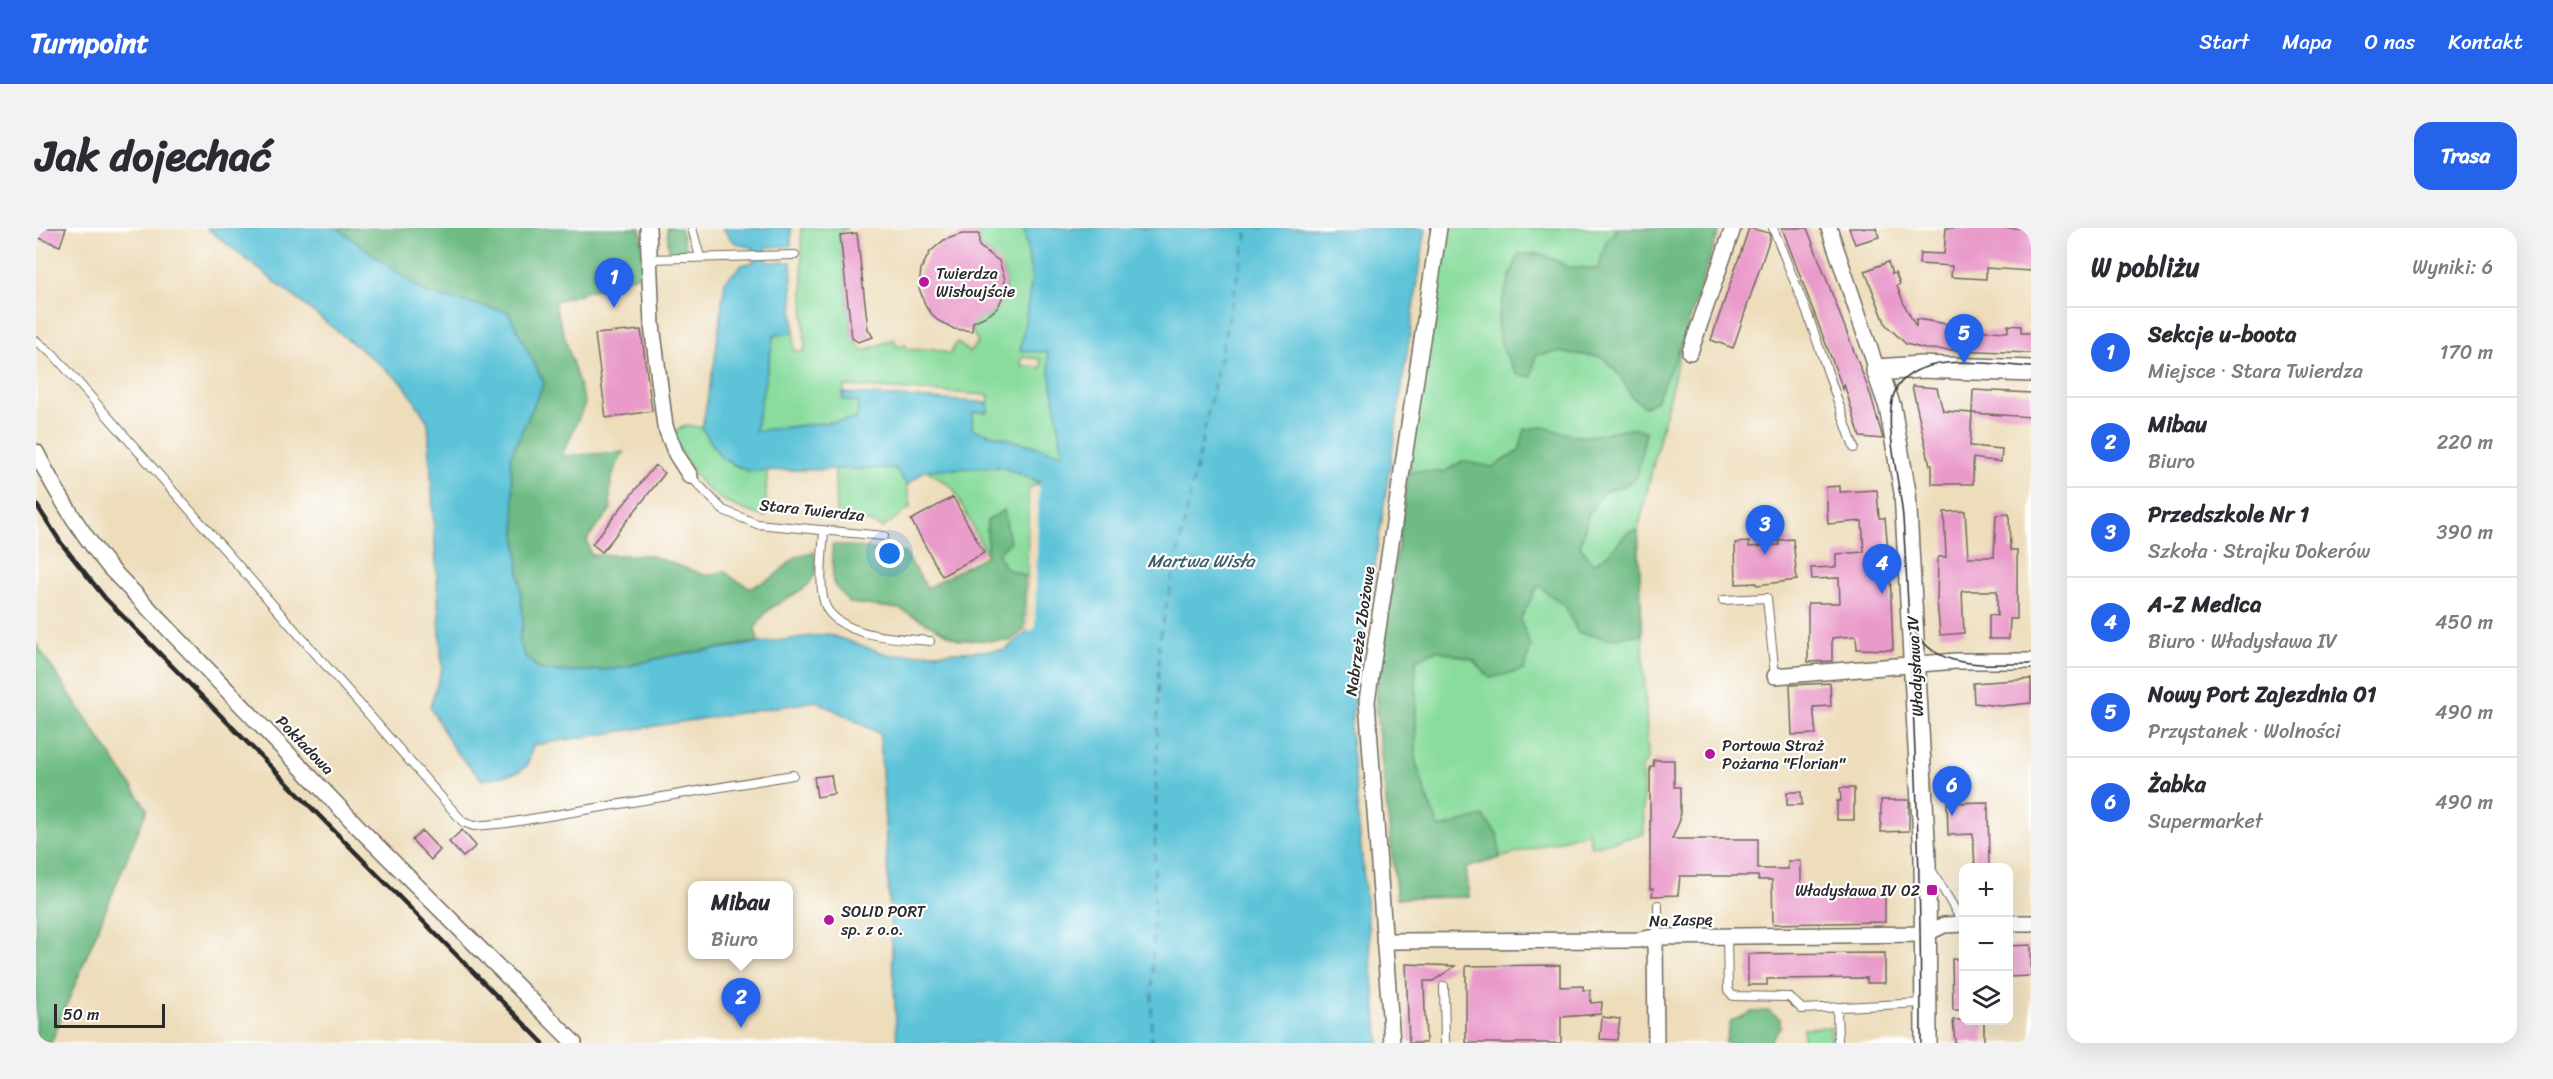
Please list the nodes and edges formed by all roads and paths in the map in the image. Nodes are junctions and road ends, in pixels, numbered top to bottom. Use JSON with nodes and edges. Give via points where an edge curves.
{"nodes":[{"id":1,"x":648,"y":228,"type":"edge"},
{"id":2,"x":692,"y":228,"type":"edge"},
{"id":3,"x":1439,"y":228,"type":"edge"},
{"id":4,"x":1733,"y":228,"type":"edge"},
{"id":5,"x":1773,"y":228,"type":"edge"},
{"id":6,"x":1829,"y":228,"type":"edge"},
{"id":7,"x":795,"y":255,"type":"dead end"},
{"id":8,"x":700,"y":257,"type":"junction"},
{"id":9,"x":650,"y":259,"type":"junction"},
{"id":10,"x":36,"y":341,"type":"edge"},
{"id":11,"x":1690,"y":352,"type":"dead end"},
{"id":12,"x":1877,"y":369,"type":"junction"},
{"id":13,"x":2031,"y":371,"type":"edge"},
{"id":14,"x":1854,"y":447,"type":"dead end"},
{"id":15,"x":36,"y":452,"type":"edge"},
{"id":16,"x":690,"y":476,"type":"joint"},
{"id":17,"x":824,"y":530,"type":"junction"},
{"id":18,"x":884,"y":536,"type":"dead end"},
{"id":19,"x":1723,"y":600,"type":"dead end"},
{"id":20,"x":930,"y":641,"type":"dead end"},
{"id":21,"x":2031,"y":661,"type":"edge"},
{"id":22,"x":1915,"y":665,"type":"junction"},
{"id":23,"x":1775,"y":676,"type":"joint"},
{"id":24,"x":793,"y":775,"type":"dead end"},
{"id":25,"x":1925,"y":857,"type":"junction"},
{"id":26,"x":1658,"y":905,"type":"dead end"},
{"id":27,"x":1959,"y":917,"type":"edge"},
{"id":28,"x":2013,"y":923,"type":"edge"},
{"id":29,"x":2031,"y":923,"type":"edge"},
{"id":30,"x":1959,"y":924,"type":"edge"},
{"id":31,"x":1925,"y":934,"type":"junction"},
{"id":32,"x":1726,"y":936,"type":"junction"},
{"id":33,"x":1655,"y":937,"type":"junction"},
{"id":34,"x":1390,"y":941,"type":"junction"},
{"id":35,"x":1444,"y":986,"type":"dead end"},
{"id":36,"x":1926,"y":1003,"type":"junction"},
{"id":37,"x":1837,"y":1007,"type":"junction"},
{"id":38,"x":574,"y":1043,"type":"edge"},
{"id":39,"x":1392,"y":1043,"type":"edge"},
{"id":40,"x":1445,"y":1043,"type":"edge"},
{"id":41,"x":1656,"y":1043,"type":"edge"},
{"id":42,"x":1838,"y":1043,"type":"edge"},
{"id":43,"x":1926,"y":1043,"type":"edge"}],
"edges":[{"from":1,"to":9,"type":"street","name":"Stara Twierdza"},
{"from":2,"to":8,"type":"lane"},
{"from":3,"to":34,"type":"street","name":"Nabrzeże Zbożowe","via":[[1367,701]]},
{"from":4,"to":11,"type":"street"},
{"from":5,"to":14,"type":"lane"},
{"from":6,"to":12,"type":"street","name":"Władysława IV"},
{"from":7,"to":8,"type":"lane"},
{"from":8,"to":9,"type":"lane"},
{"from":9,"to":16,"type":"street","name":"Stara Twierdza","via":[[652,325],[665,426]]},
{"from":10,"to":24,"type":"lane","via":[[54,355],[463,822],[474,826],[507,823]]},
{"from":12,"to":13,"type":"street"},
{"from":12,"to":22,"type":"street","name":"Władysława IV","via":[[1890,406],[1904,479]]},
{"from":15,"to":38,"type":"street","name":"Pokładowa","via":[[62,502],[110,568],[365,834]]},
{"from":16,"to":17,"type":"lane","name":"Stara Twierdza","via":[[723,510],[739,518],[757,524]]},
{"from":17,"to":18,"type":"lane","name":"Stara Twierdza"},
{"from":17,"to":20,"type":"lane","via":[[821,583],[826,608],[844,626],[885,637]]},
{"from":19,"to":23,"type":"lane","via":[[1767,598]]},
{"from":21,"to":22,"type":"street","via":[[1967,660]]},
{"from":22,"to":23,"type":"street"},
{"from":22,"to":25,"type":"street","name":"Władysława IV"},
{"from":25,"to":27,"type":"lane"},
{"from":25,"to":31,"type":"street","name":"Władysława IV"},
{"from":26,"to":33,"type":"lane"},
{"from":28,"to":29,"type":"street"},
{"from":30,"to":31,"type":"street","name":"Na Zaspę","via":[[1944,925]]},
{"from":31,"to":32,"type":"street","name":"Na Zaspę"},
{"from":31,"to":36,"type":"street","name":"Władysława IV"},
{"from":32,"to":33,"type":"street","name":"Na Zaspę"},
{"from":32,"to":37,"type":"lane","via":[[1728,990],[1733,996],[1789,997],[1802,1009]]},
{"from":33,"to":34,"type":"street","name":"Na Zaspę"},
{"from":33,"to":41,"type":"street"},
{"from":34,"to":39,"type":"street","name":"Nabrzeże Zbożowe"},
{"from":35,"to":40,"type":"lane"},
{"from":36,"to":37,"type":"lane"},
{"from":36,"to":43,"type":"street","name":"Władysława IV"},
{"from":37,"to":42,"type":"lane"}]}
